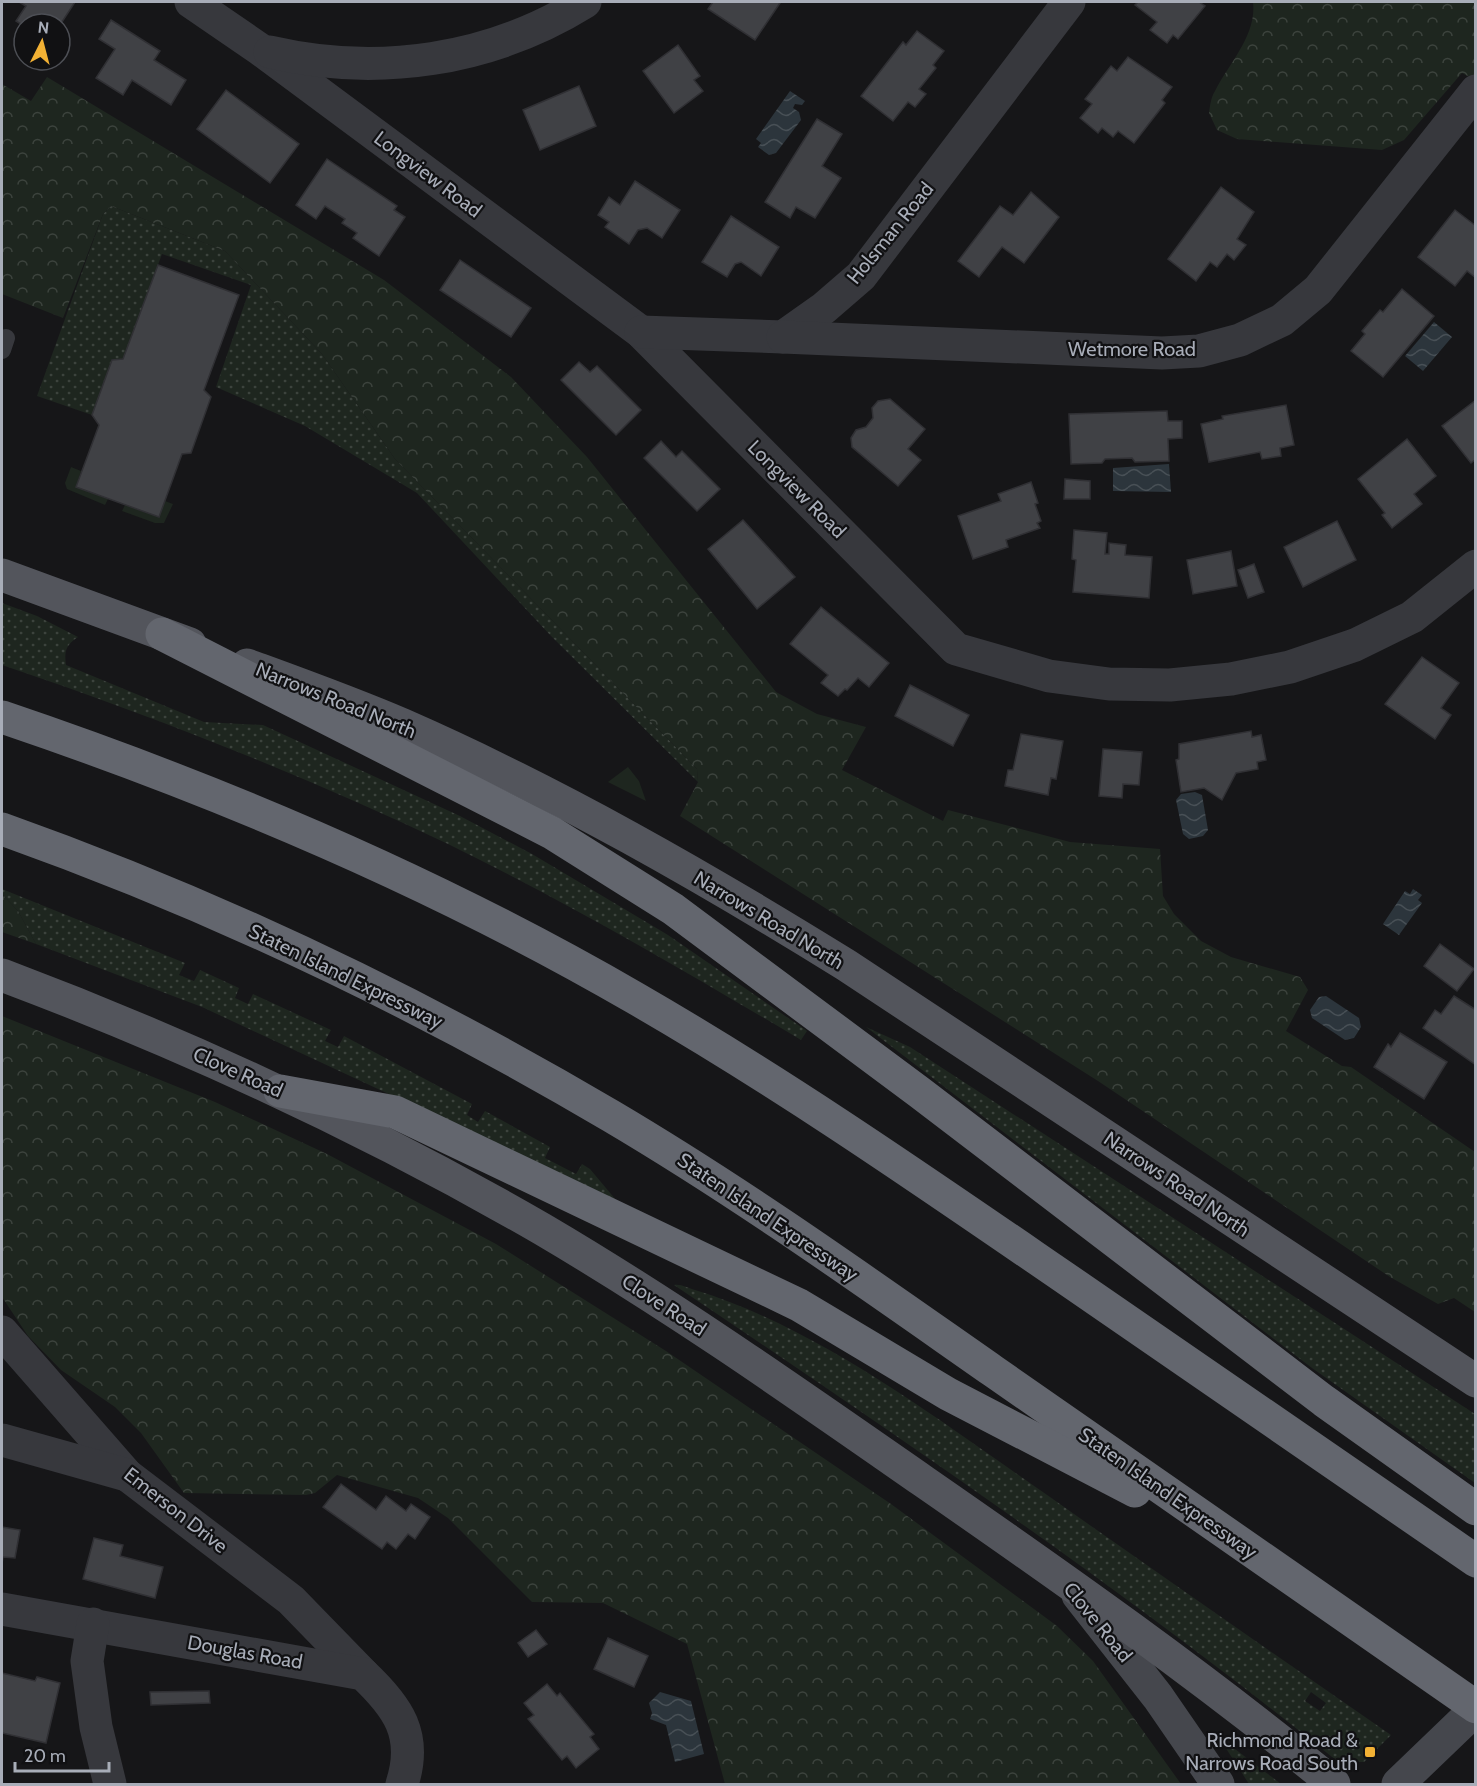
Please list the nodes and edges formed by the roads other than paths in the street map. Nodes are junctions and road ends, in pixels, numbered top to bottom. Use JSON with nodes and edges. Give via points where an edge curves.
{"nodes":[{"id":1,"x":191,"y":2,"type":"edge"},
{"id":2,"x":585,"y":2,"type":"edge"},
{"id":3,"x":1069,"y":2,"type":"edge"},
{"id":4,"x":261,"y":50,"type":"junction"},
{"id":5,"x":1476,"y":91,"type":"edge"},
{"id":6,"x":641,"y":332,"type":"junction"},
{"id":7,"x":783,"y":337,"type":"junction"},
{"id":8,"x":1476,"y":566,"type":"edge"},
{"id":9,"x":2,"y":575,"type":"edge"},
{"id":10,"x":162,"y":634,"type":"junction"},
{"id":11,"x":2,"y":717,"type":"edge"},
{"id":12,"x":2,"y":829,"type":"edge"},
{"id":13,"x":2,"y":975,"type":"edge"},
{"id":14,"x":280,"y":1091,"type":"junction"},
{"id":15,"x":2,"y":1332,"type":"edge"},
{"id":16,"x":1476,"y":1381,"type":"edge"},
{"id":17,"x":2,"y":1440,"type":"edge"},
{"id":18,"x":127,"y":1474,"type":"junction"},
{"id":19,"x":1476,"y":1509,"type":"edge"},
{"id":20,"x":1254,"y":1553,"type":"junction"},
{"id":21,"x":1476,"y":1561,"type":"edge"},
{"id":22,"x":1068,"y":1582,"type":"junction"},
{"id":23,"x":2,"y":1609,"type":"edge"},
{"id":24,"x":93,"y":1624,"type":"junction"},
{"id":25,"x":363,"y":1674,"type":"junction"},
{"id":26,"x":1476,"y":1708,"type":"edge"},
{"id":27,"x":1218,"y":1784,"type":"edge"},
{"id":28,"x":110,"y":1785,"type":"edge"},
{"id":29,"x":402,"y":1785,"type":"edge"},
{"id":30,"x":1334,"y":1785,"type":"edge"},
{"id":31,"x":1398,"y":1785,"type":"edge"}],
"edges":[{"from":1,"to":4,"type":"street","name":"Longview Road"},
{"from":2,"to":4,"type":"street","via":[[511,39],[460,54],[405,63],[349,64]]},
{"from":3,"to":7,"type":"street","name":"Holsman Road","via":[[861,276]]},
{"from":4,"to":6,"type":"street","name":"Longview Road"},
{"from":5,"to":7,"type":"street","name":"Wetmore Road","via":[[1318,290],[1282,320],[1240,340],[1199,351],[1162,353]]},
{"from":6,"to":7,"type":"street"},
{"from":6,"to":8,"type":"street","name":"Longview Road","via":[[956,648],[992,661],[1049,676],[1109,684],[1231,680],[1290,667],[1355,645],[1412,617]]},
{"from":9,"to":10,"type":"main road","name":"Narrows Road North"},
{"from":10,"to":16,"type":"main road","name":"Narrows Road North","via":[[405,726],[571,808],[694,875],[846,965]]},
{"from":10,"to":19,"type":"highway","via":[[552,832],[673,909],[1324,1401]]},
{"from":11,"to":21,"type":"highway","via":[[135,764],[345,850],[631,995],[816,1108]]},
{"from":12,"to":20,"type":"highway","name":"Staten Island Expressway","via":[[138,880],[274,940],[409,1005],[556,1084],[676,1155],[806,1241]]},
{"from":13,"to":14,"type":"main road","name":"Clove Road","via":[[128,1024]]},
{"from":14,"to":20,"type":"highway","via":[[395,1112],[710,1261],[839,1327],[948,1394]]},
{"from":14,"to":22,"type":"main road","name":"Clove Road","via":[[442,1173],[593,1259],[758,1367]]},
{"from":15,"to":18,"type":"street","name":"Emerson Drive"},
{"from":17,"to":18,"type":"street"},
{"from":18,"to":25,"type":"street","name":"Emerson Drive","via":[[291,1600]]},
{"from":20,"to":26,"type":"highway","name":"Staten Island Expressway"},
{"from":22,"to":27,"type":"main road","name":"Clove Road","via":[[1158,1697]]},
{"from":22,"to":30,"type":"main road","via":[[1222,1695]]},
{"from":23,"to":24,"type":"street","name":"Douglas Road"},
{"from":24,"to":25,"type":"street","name":"Douglas Road"},
{"from":24,"to":28,"type":"street","via":[[87,1661],[96,1727]]},
{"from":25,"to":29,"type":"street","via":[[387,1697],[403,1724],[408,1767]]},
{"from":26,"to":31,"type":"main road"}]}
